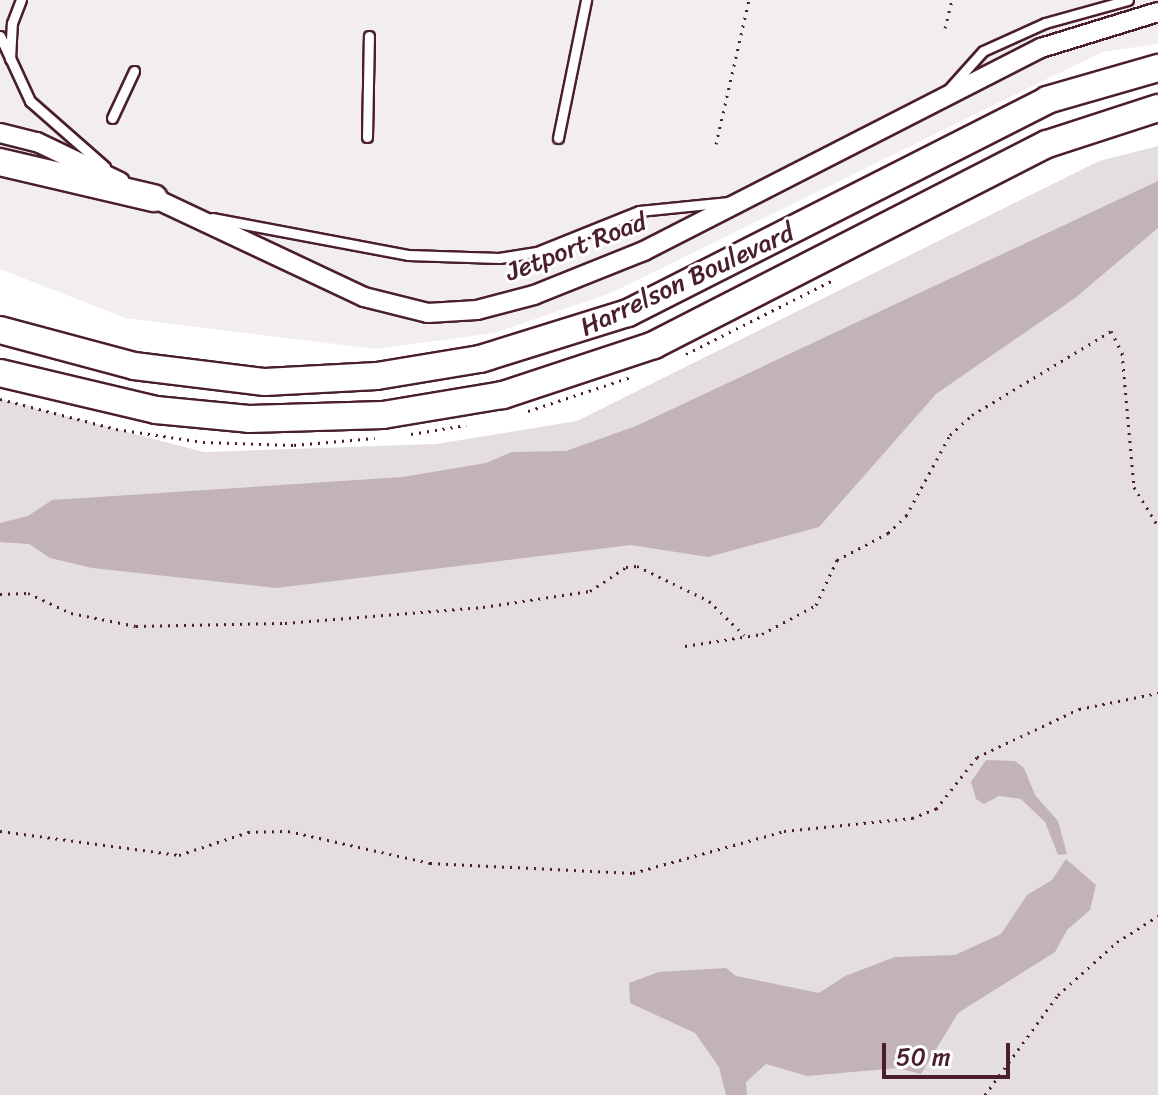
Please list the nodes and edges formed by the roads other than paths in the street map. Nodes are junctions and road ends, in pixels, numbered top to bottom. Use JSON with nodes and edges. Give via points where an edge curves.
{"nodes":[{"id":1,"x":21,"y":0,"type":"edge"},
{"id":2,"x":586,"y":0,"type":"edge"},
{"id":3,"x":1128,"y":0,"type":"edge"},
{"id":4,"x":1158,"y":12,"type":"edge"},
{"id":5,"x":1158,"y":21,"type":"edge"},
{"id":6,"x":1136,"y":22,"type":"junction"},
{"id":7,"x":0,"y":36,"type":"edge"},
{"id":8,"x":369,"y":36,"type":"dead end"},
{"id":9,"x":10,"y":67,"type":"junction"},
{"id":10,"x":1158,"y":68,"type":"edge"},
{"id":11,"x":134,"y":71,"type":"dead end"},
{"id":12,"x":940,"y":98,"type":"junction"},
{"id":13,"x":1158,"y":108,"type":"edge"},
{"id":14,"x":112,"y":118,"type":"dead end"},
{"id":15,"x":0,"y":133,"type":"edge"},
{"id":16,"x":367,"y":137,"type":"dead end"},
{"id":17,"x":558,"y":138,"type":"dead end"},
{"id":18,"x":0,"y":162,"type":"edge"},
{"id":19,"x":122,"y":183,"type":"junction"},
{"id":20,"x":154,"y":198,"type":"junction"},
{"id":21,"x":746,"y":201,"type":"junction"},
{"id":22,"x":185,"y":212,"type":"junction"},
{"id":23,"x":0,"y":330,"type":"edge"},
{"id":24,"x":0,"y":373,"type":"edge"}],
"edges":[{"from":1,"to":9,"type":"lane","via":[[12,23]]},
{"from":2,"to":17,"type":"lane"},
{"from":3,"to":12,"type":"lane","via":[[1045,23],[983,51]]},
{"from":4,"to":6,"type":"street","name":"Jetport Road"},
{"from":5,"to":6,"type":"lane"},
{"from":6,"to":12,"type":"street","name":"Jetport Road","via":[[1041,48]]},
{"from":7,"to":9,"type":"lane"},
{"from":8,"to":16,"type":"lane"},
{"from":9,"to":19,"type":"lane","via":[[48,122]]},
{"from":10,"to":23,"type":"main road","name":"Harrelson Boulevard","via":[[1047,100],[628,313],[480,359],[377,376],[265,382],[134,366]]},
{"from":11,"to":14,"type":"lane"},
{"from":12,"to":21,"type":"street","name":"Jetport Road"},
{"from":13,"to":24,"type":"main road","name":"Harrelson Boulevard","via":[[1047,144],[654,345],[503,395],[383,415],[249,419],[156,410]]},
{"from":15,"to":19,"type":"street","name":"Jetport Road","via":[[37,142]]},
{"from":18,"to":20,"type":"main road"},
{"from":19,"to":20,"type":"street","name":"Jetport Road"},
{"from":20,"to":22,"type":"street","name":"Jetport Road"},
{"from":21,"to":22,"type":"lane","via":[[639,211],[537,252],[499,258],[408,255]]},
{"from":21,"to":22,"type":"street","name":"Jetport Road","via":[[644,251],[534,295],[477,310],[441,312],[364,297]]}]}
